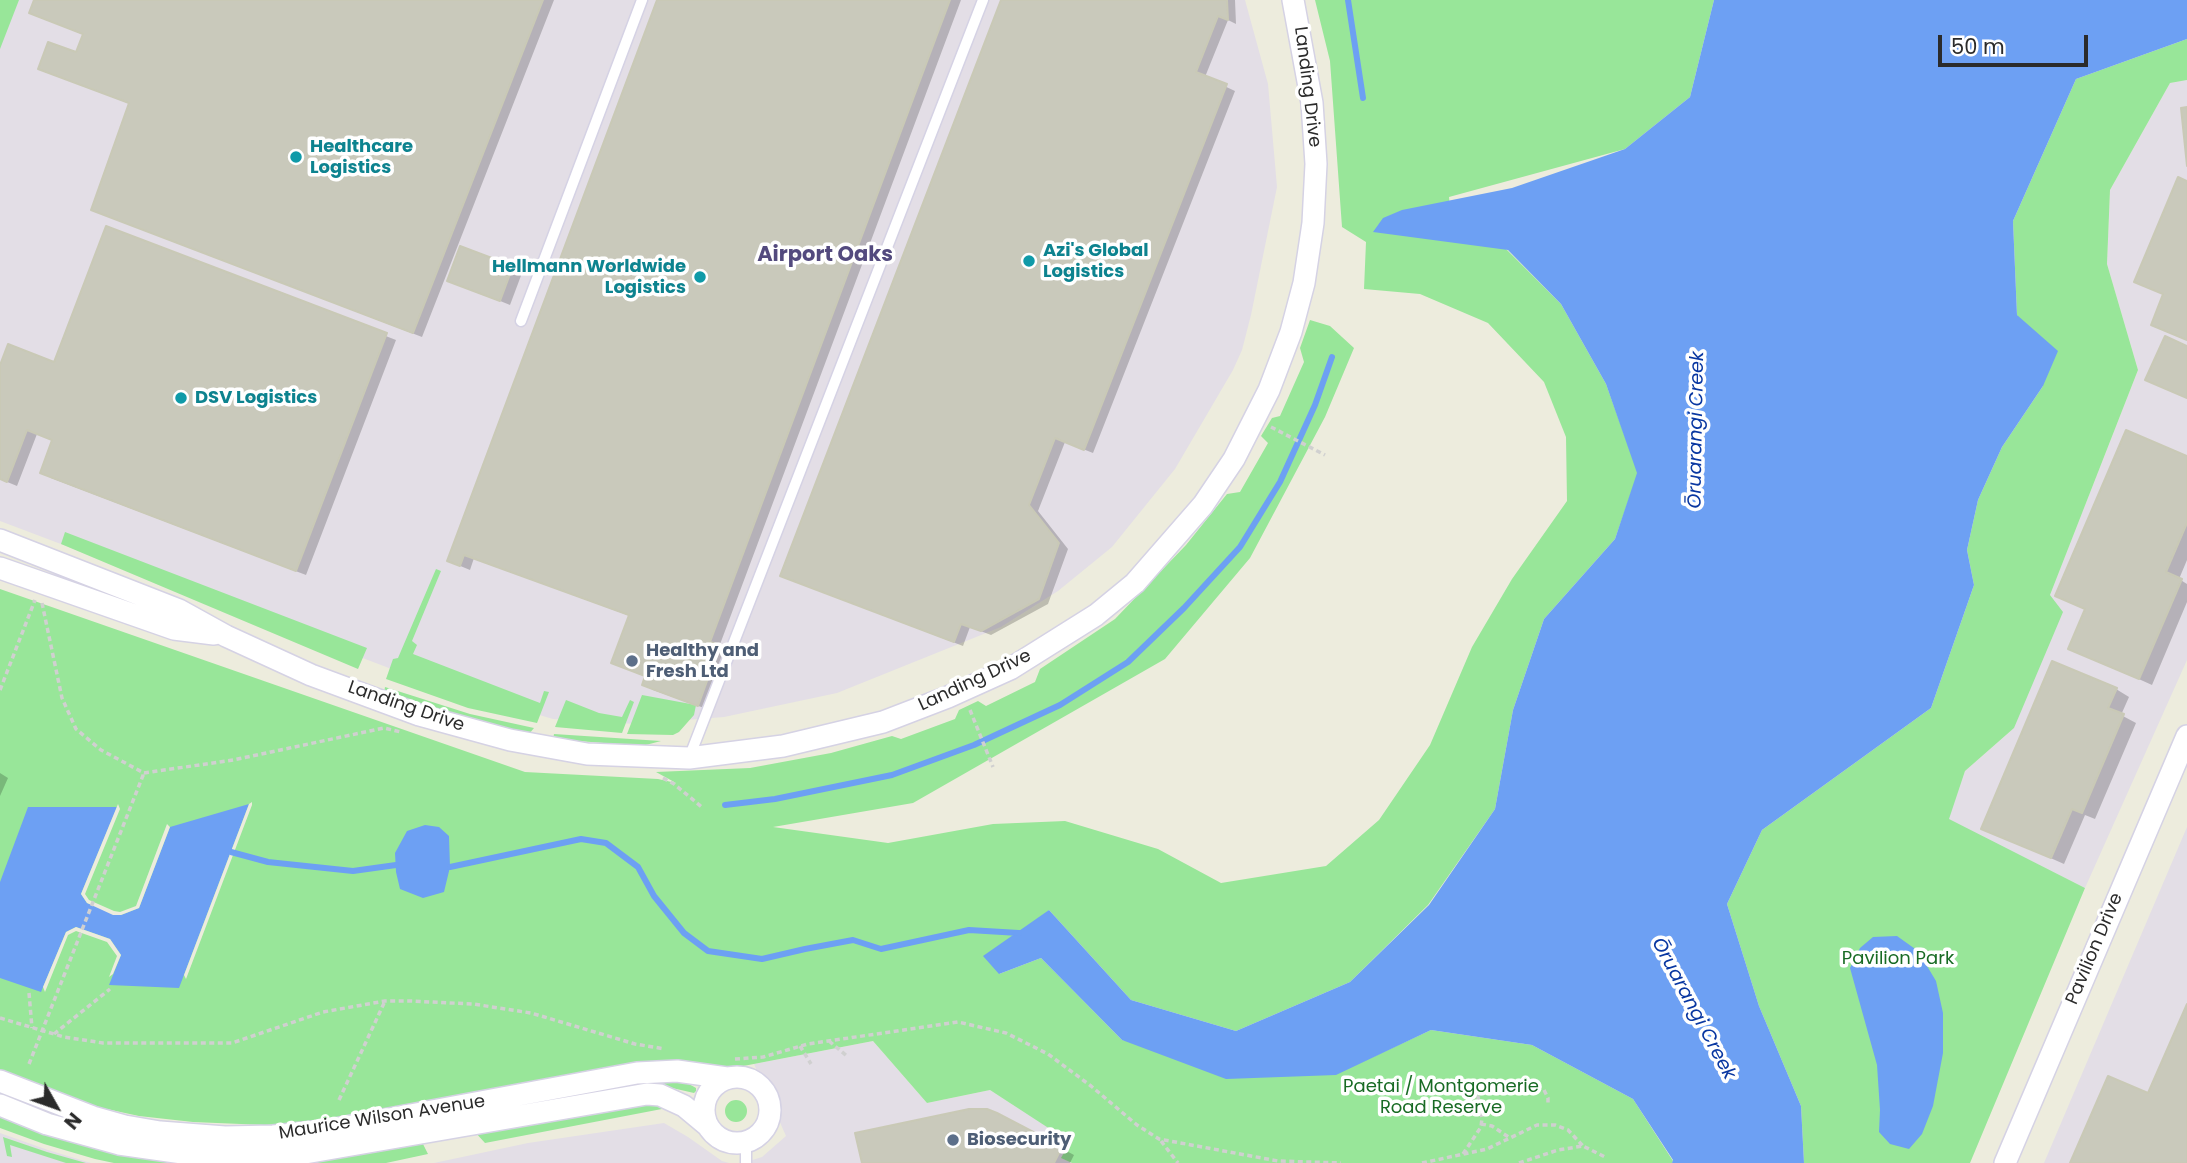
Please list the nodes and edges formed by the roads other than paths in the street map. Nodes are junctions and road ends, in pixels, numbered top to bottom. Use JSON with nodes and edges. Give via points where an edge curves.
{"nodes":[{"id":1,"x":642,"y":0,"type":"edge"},
{"id":2,"x":984,"y":0,"type":"edge"},
{"id":3,"x":1293,"y":0,"type":"edge"},
{"id":4,"x":521,"y":321,"type":"dead end"},
{"id":5,"x":0,"y":540,"type":"edge"},
{"id":6,"x":0,"y":568,"type":"edge"},
{"id":7,"x":226,"y":636,"type":"junction"},
{"id":8,"x":2187,"y":736,"type":"edge"},
{"id":9,"x":689,"y":758,"type":"junction"},
{"id":10,"x":727,"y":1078,"type":"junction"},
{"id":11,"x":0,"y":1081,"type":"edge"},
{"id":12,"x":0,"y":1105,"type":"edge"},
{"id":13,"x":708,"y":1126,"type":"junction"},
{"id":14,"x":746,"y":1141,"type":"junction"},
{"id":15,"x":192,"y":1144,"type":"junction"},
{"id":16,"x":746,"y":1163,"type":"edge"},
{"id":17,"x":2005,"y":1163,"type":"edge"}],
"edges":[{"from":1,"to":4,"type":"lane"},
{"from":2,"to":9,"type":"lane"},
{"from":3,"to":9,"type":"street","name":"Landing Drive","via":[[1312,103],[1316,164],[1304,283],[1269,390],[1234,459],[1203,505],[1135,583],[1096,615],[1010,668],[883,722],[783,746]]},
{"from":5,"to":7,"type":"street","name":"Landing Drive","via":[[179,610]]},
{"from":6,"to":7,"type":"street","name":"Landing Drive","via":[[174,629]]},
{"from":7,"to":9,"type":"street","name":"Landing Drive","via":[[311,675],[419,715],[510,740],[587,754]]},
{"from":8,"to":17,"type":"street","name":"Pavilion Drive"},
{"from":10,"to":13,"type":"street","via":[[706,1097]]},
{"from":10,"to":14,"type":"street","name":"Maurice Wilson Avenue","via":[[751,1080],[769,1102],[767,1122]]},
{"from":10,"to":15,"type":"street","name":"Maurice Wilson Avenue","via":[[663,1070],[324,1131],[225,1137]]},
{"from":11,"to":15,"type":"street","name":"Maurice Wilson Avenue","via":[[93,1117]]},
{"from":12,"to":15,"type":"street","name":"Maurice Wilson Avenue","via":[[119,1144]]},
{"from":13,"to":14,"type":"street","name":"Maurice Wilson Avenue","via":[[724,1140]]},
{"from":13,"to":15,"type":"street","name":"Maurice Wilson Avenue","via":[[684,1106],[647,1094],[293,1155],[239,1157]]},
{"from":14,"to":16,"type":"lane"}]}
